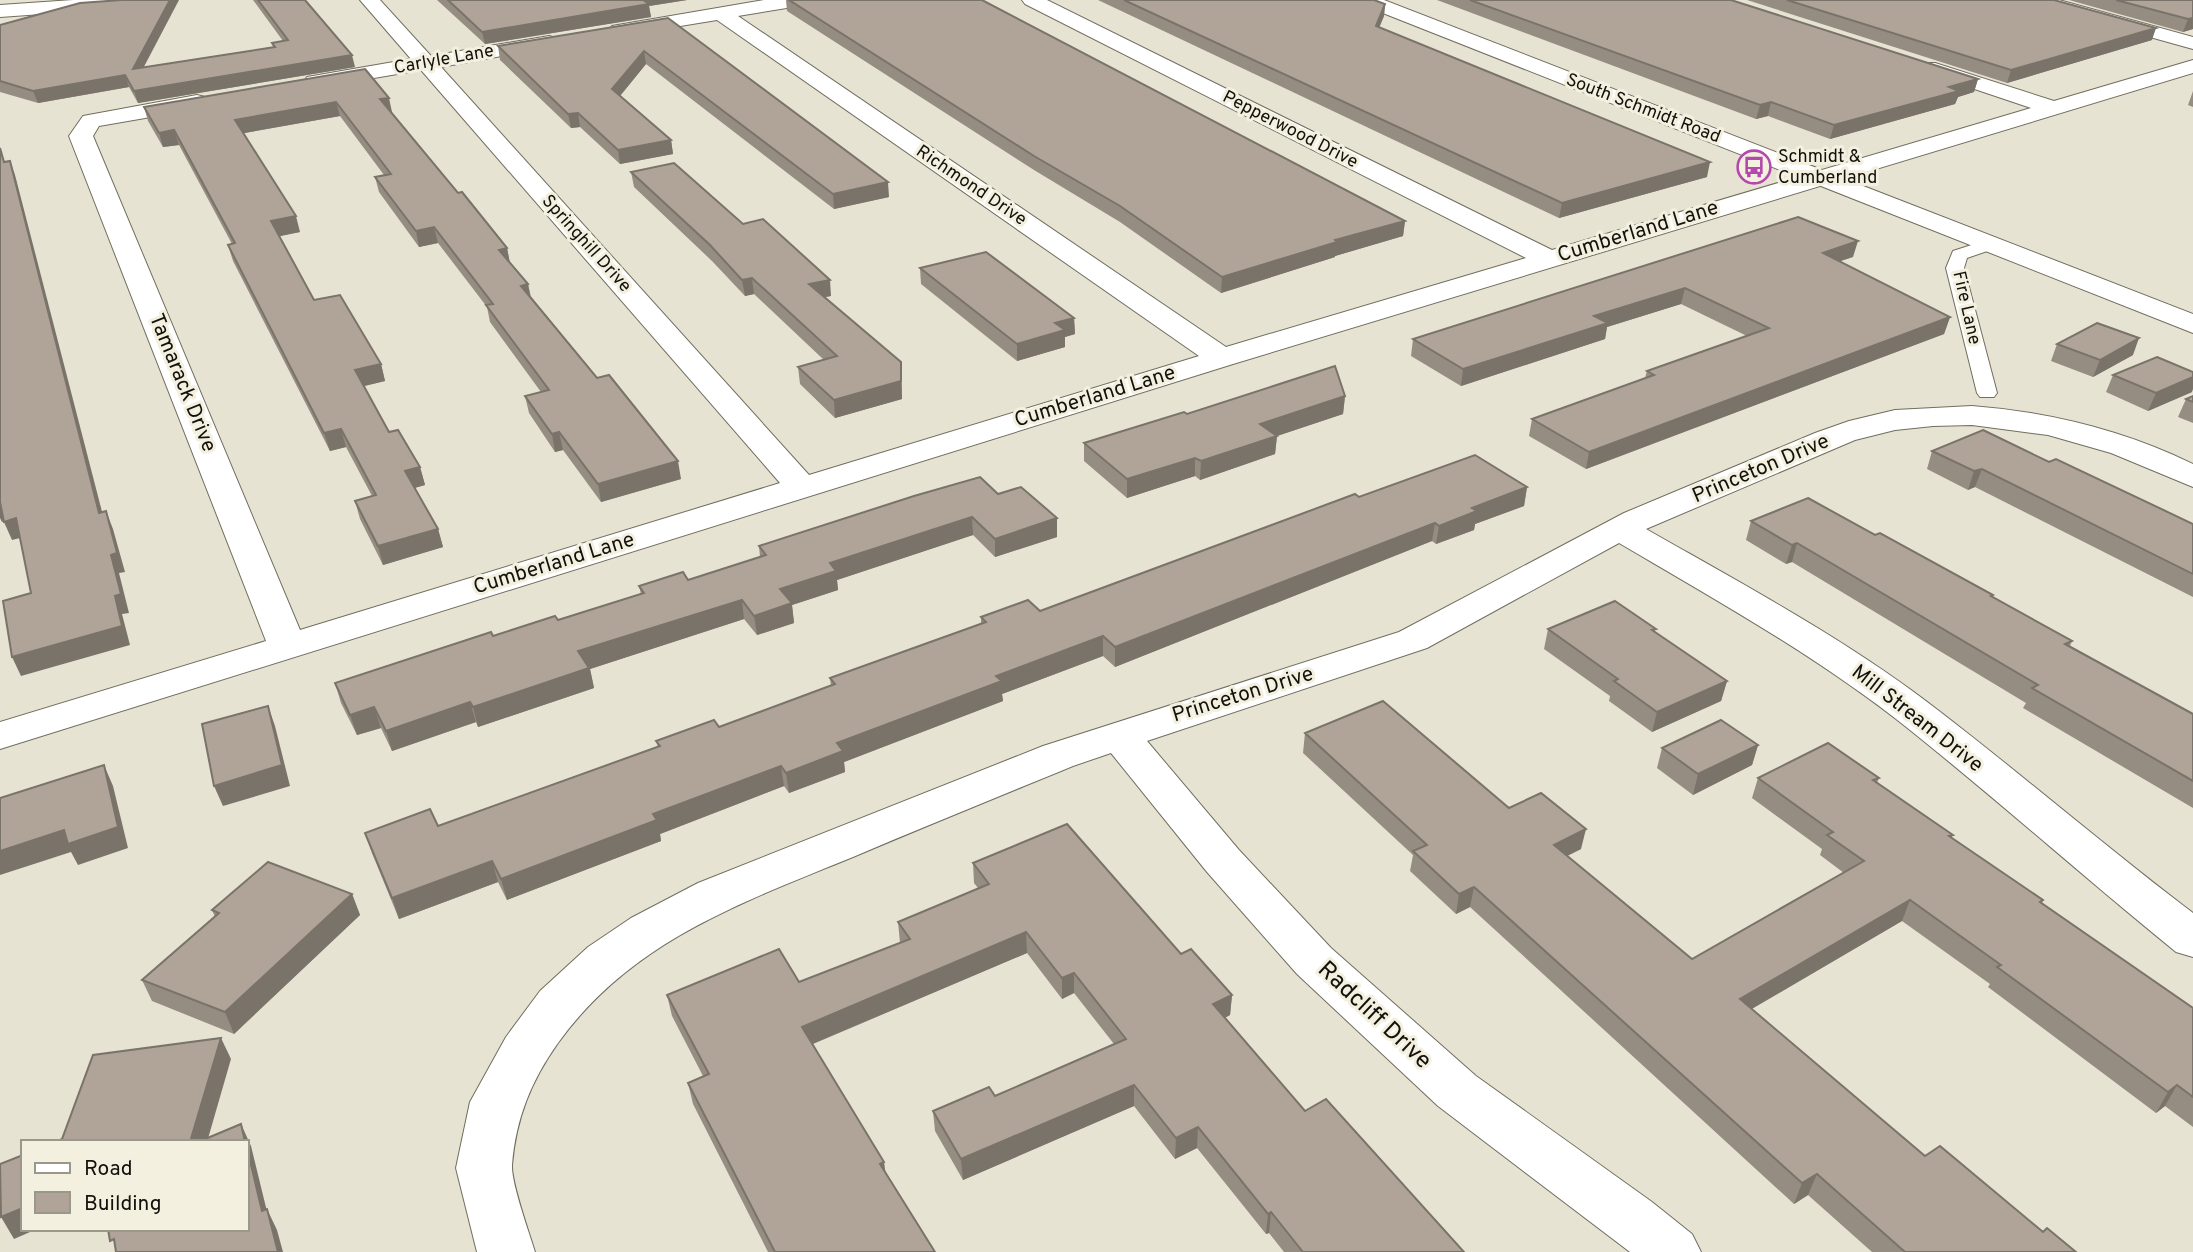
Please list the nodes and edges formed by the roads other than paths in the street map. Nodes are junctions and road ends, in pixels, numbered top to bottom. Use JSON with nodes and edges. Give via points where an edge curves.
{"nodes":[{"id":1,"x":154,"y":0,"type":"edge"},
{"id":2,"x":370,"y":0,"type":"edge"},
{"id":3,"x":799,"y":0,"type":"edge"},
{"id":4,"x":1032,"y":0,"type":"edge"},
{"id":5,"x":1367,"y":0,"type":"edge"},
{"id":6,"x":2038,"y":0,"type":"edge"},
{"id":7,"x":70,"y":6,"type":"junction"},
{"id":8,"x":0,"y":11,"type":"edge"},
{"id":9,"x":720,"y":13,"type":"junction"},
{"id":10,"x":52,"y":30,"type":"edge"},
{"id":11,"x":600,"y":34,"type":"edge"},
{"id":12,"x":573,"y":38,"type":"edge"},
{"id":13,"x":2193,"y":43,"type":"edge"},
{"id":14,"x":1913,"y":62,"type":"edge"},
{"id":15,"x":425,"y":63,"type":"junction"},
{"id":16,"x":2193,"y":66,"type":"edge"},
{"id":17,"x":290,"y":86,"type":"edge"},
{"id":18,"x":223,"y":98,"type":"edge"},
{"id":19,"x":2055,"y":108,"type":"junction"},
{"id":20,"x":1819,"y":178,"type":"junction"},
{"id":21,"x":1990,"y":244,"type":"junction"},
{"id":22,"x":1549,"y":259,"type":"junction"},
{"id":23,"x":2193,"y":324,"type":"edge"},
{"id":24,"x":1222,"y":358,"type":"junction"},
{"id":25,"x":1993,"y":406,"type":"junction"},
{"id":26,"x":2193,"y":477,"type":"edge"},
{"id":27,"x":802,"y":487,"type":"junction"},
{"id":28,"x":1620,"y":528,"type":"junction"},
{"id":29,"x":288,"y":647,"type":"junction"},
{"id":30,"x":1119,"y":735,"type":"junction"},
{"id":31,"x":0,"y":736,"type":"edge"},
{"id":32,"x":2193,"y":939,"type":"edge"},
{"id":33,"x":506,"y":1252,"type":"edge"},
{"id":34,"x":1672,"y":1252,"type":"edge"}],
"edges":[{"from":1,"to":7,"type":"street"},
{"from":2,"to":15,"type":"street","name":"Springhill Drive"},
{"from":3,"to":9,"type":"street"},
{"from":4,"to":22,"type":"street","name":"Pepperwood Drive"},
{"from":5,"to":20,"type":"street","name":"South Schmidt Road"},
{"from":6,"to":13,"type":"street"},
{"from":7,"to":8,"type":"street"},
{"from":7,"to":10,"type":"street"},
{"from":9,"to":11,"type":"street"},
{"from":9,"to":24,"type":"street","name":"Richmond Drive"},
{"from":12,"to":15,"type":"street","name":"Carlyle Lane"},
{"from":14,"to":19,"type":"street"},
{"from":15,"to":17,"type":"street","name":"Carlyle Lane"},
{"from":15,"to":27,"type":"street","name":"Springhill Drive"},
{"from":16,"to":19,"type":"street","name":"Cumberland Lane"},
{"from":18,"to":29,"type":"street","name":"Tamarack Drive","via":[[91,121],[81,136]]},
{"from":19,"to":20,"type":"street","name":"Cumberland Lane"},
{"from":20,"to":21,"type":"street","name":"South Schmidt Road"},
{"from":20,"to":22,"type":"street","name":"Cumberland Lane"},
{"from":21,"to":23,"type":"street","name":"South Schmidt Road"},
{"from":21,"to":25,"type":"lane","name":"Fire Lane","via":[[1959,255],[1955,268]]},
{"from":22,"to":24,"type":"street","name":"Cumberland Lane"},
{"from":24,"to":27,"type":"street","name":"Cumberland Lane"},
{"from":25,"to":26,"type":"street","name":"Princeton Drive","via":[[2140,451]]},
{"from":25,"to":28,"type":"street","name":"Princeton Drive","via":[[1845,433]]},
{"from":27,"to":29,"type":"street","name":"Cumberland Lane"},
{"from":28,"to":30,"type":"street","name":"Princeton Drive","via":[[1413,640]]},
{"from":28,"to":32,"type":"street","name":"Mill Stream Drive","via":[[1852,668],[1924,720]]},
{"from":29,"to":31,"type":"street","name":"Cumberland Lane"},
{"from":30,"to":33,"type":"street","name":"Princeton Drive","via":[[715,895],[648,930],[605,960],[558,1005],[524,1051],[497,1102],[484,1168]]},
{"from":30,"to":34,"type":"street","name":"Radcliff Drive","via":[[1223,861],[1314,961],[1457,1091]]}]}
